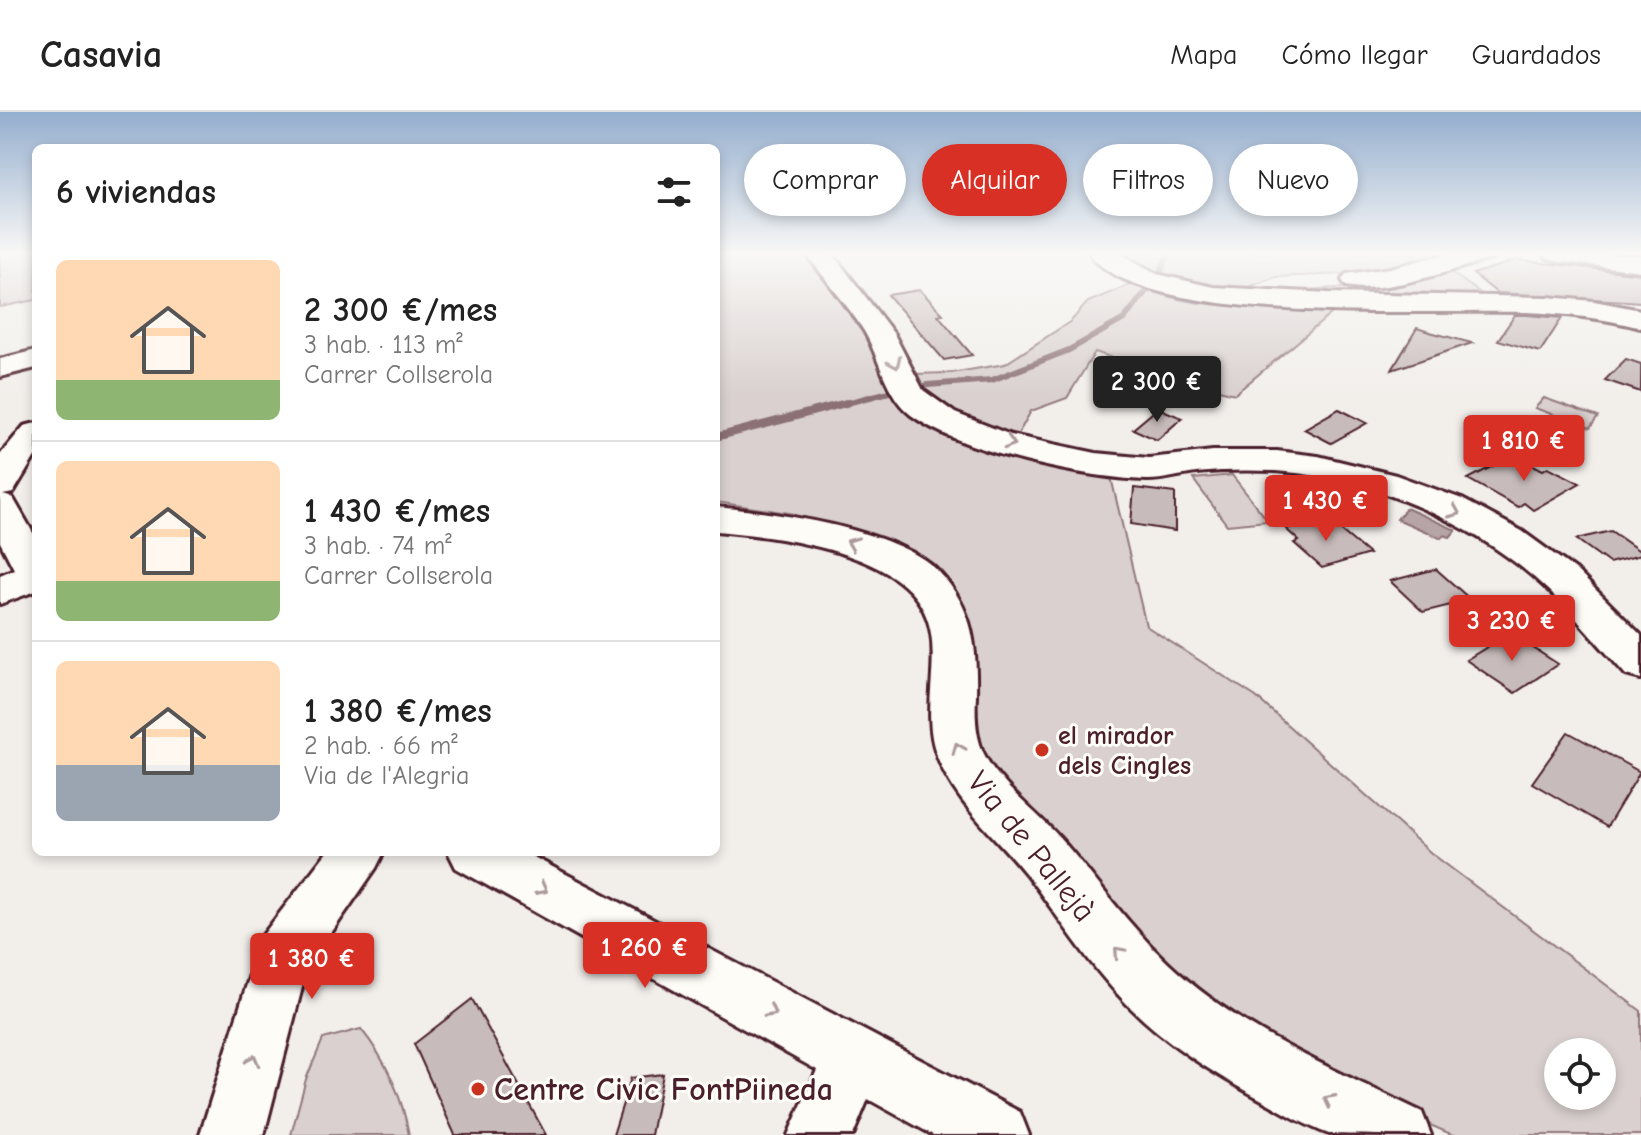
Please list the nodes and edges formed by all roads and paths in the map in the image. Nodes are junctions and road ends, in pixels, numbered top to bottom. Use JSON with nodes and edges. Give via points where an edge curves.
{"nodes":[{"id":1,"x":854,"y":301,"type":"edge"},
{"id":2,"x":1306,"y":301,"type":"edge"},
{"id":3,"x":1639,"y":314,"type":"edge"},
{"id":4,"x":32,"y":360,"type":"edge"},
{"id":5,"x":0,"y":368,"type":"edge"},
{"id":6,"x":32,"y":438,"type":"edge"},
{"id":7,"x":0,"y":485,"type":"edge"},
{"id":8,"x":0,"y":506,"type":"edge"},
{"id":9,"x":720,"y":519,"type":"edge"},
{"id":10,"x":32,"y":567,"type":"edge"},
{"id":11,"x":32,"y":577,"type":"edge"},
{"id":12,"x":0,"y":590,"type":"edge"},
{"id":13,"x":1641,"y":663,"type":"edge"},
{"id":14,"x":355,"y":856,"type":"edge"},
{"id":15,"x":481,"y":856,"type":"edge"},
{"id":16,"x":855,"y":1057,"type":"junction"},
{"id":17,"x":232,"y":1135,"type":"edge"},
{"id":18,"x":820,"y":1135,"type":"edge"},
{"id":19,"x":997,"y":1135,"type":"edge"},
{"id":20,"x":1399,"y":1135,"type":"edge"}],
"edges":[{"from":1,"to":13,"type":"street","one_way":true,"via":[[887,345],[908,394],[937,418],[1005,442],[1108,465],[1151,469],[1286,461],[1389,485],[1507,537],[1536,558]]},
{"from":2,"to":3,"type":"street","via":[[1537,304]]},
{"from":4,"to":5,"type":"street"},
{"from":6,"to":7,"type":"street"},
{"from":8,"to":10,"type":"street"},
{"from":20,"to":9,"type":"street","name":"Via de Pallejà","one_way":true,"via":[[1257,1063],[1194,1023],[1147,984],[1105,936],[961,758],[952,732],[954,633],[942,602],[923,580],[897,562],[809,529]]},
{"from":11,"to":12,"type":"street"},
{"from":17,"to":14,"type":"street","one_way":true,"via":[[282,956]]},
{"from":15,"to":16,"type":"street","one_way":true},
{"from":16,"to":18,"type":"street"},
{"from":16,"to":19,"type":"street"}]}
